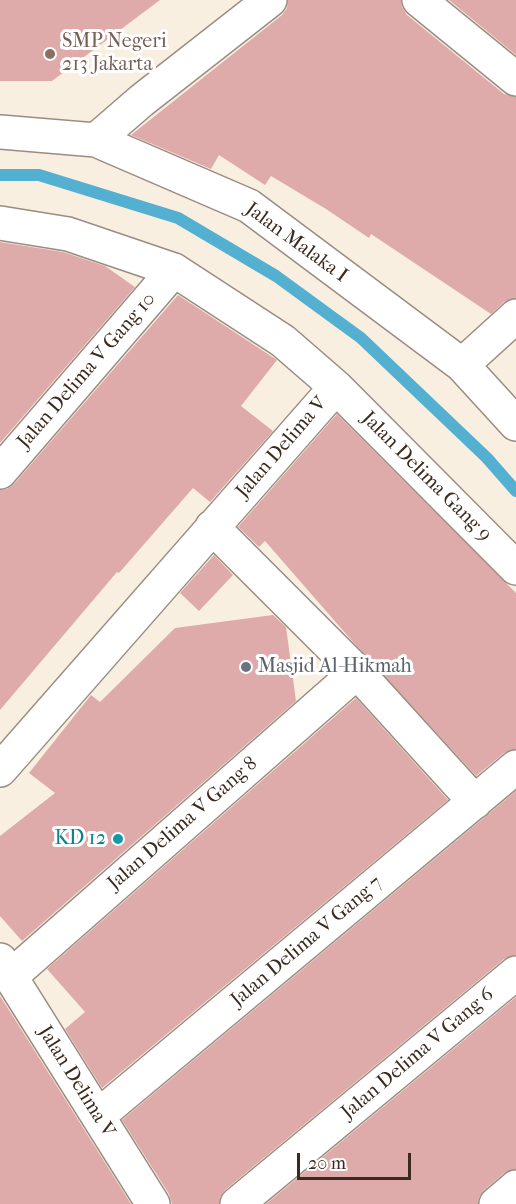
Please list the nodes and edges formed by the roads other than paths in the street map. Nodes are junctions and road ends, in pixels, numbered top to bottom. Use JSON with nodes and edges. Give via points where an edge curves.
{"nodes":[{"id":1,"x":270,"y":0,"type":"edge"},
{"id":2,"x":419,"y":0,"type":"edge"},
{"id":3,"x":516,"y":78,"type":"edge"},
{"id":4,"x":0,"y":132,"type":"edge"},
{"id":5,"x":96,"y":140,"type":"junction"},
{"id":6,"x":0,"y":223,"type":"edge"},
{"id":7,"x":174,"y":270,"type":"junction"},
{"id":8,"x":516,"y":316,"type":"edge"},
{"id":9,"x":462,"y":365,"type":"junction"},
{"id":10,"x":336,"y":387,"type":"junction"},
{"id":11,"x":516,"y":424,"type":"edge"},
{"id":12,"x":0,"y":472,"type":"edge"},
{"id":13,"x":212,"y":527,"type":"junction"},
{"id":14,"x":516,"y":568,"type":"edge"},
{"id":15,"x":357,"y":672,"type":"junction"},
{"id":16,"x":516,"y":767,"type":"edge"},
{"id":17,"x":0,"y":770,"type":"edge"},
{"id":18,"x":475,"y":802,"type":"junction"},
{"id":19,"x":5,"y":968,"type":"edge"},
{"id":20,"x":516,"y":973,"type":"edge"},
{"id":21,"x":98,"y":1116,"type":"junction"},
{"id":22,"x":516,"y":1187,"type":"edge"},
{"id":23,"x":153,"y":1204,"type":"edge"},
{"id":24,"x":237,"y":1204,"type":"edge"},
{"id":25,"x":496,"y":1204,"type":"edge"}],
"edges":[{"from":1,"to":5,"type":"street"},
{"from":2,"to":3,"type":"street"},
{"from":4,"to":5,"type":"street","name":"Jalan Malaka I"},
{"from":5,"to":9,"type":"street","name":"Jalan Malaka I","via":[[249,206]]},
{"from":6,"to":7,"type":"street","name":"Jalan Delima V","via":[[68,234]]},
{"from":7,"to":10,"type":"street","name":"Jalan Delima V","via":[[282,341]]},
{"from":7,"to":12,"type":"street","name":"Jalan Delima V Gang 10"},
{"from":8,"to":9,"type":"street"},
{"from":9,"to":11,"type":"street","name":"Jalan Malaka I"},
{"from":10,"to":13,"type":"street","name":"Jalan Delima V"},
{"from":10,"to":14,"type":"street","name":"Jalan Delima Gang 9"},
{"from":13,"to":15,"type":"street"},
{"from":13,"to":17,"type":"street","name":"Jalan Delima V"},
{"from":15,"to":18,"type":"street"},
{"from":15,"to":19,"type":"street","name":"Jalan Delima V Gang 8"},
{"from":16,"to":18,"type":"street","name":"Jalan Delima V Gang 7"},
{"from":18,"to":21,"type":"street","name":"Jalan Delima V Gang 7"},
{"from":19,"to":21,"type":"street","name":"Jalan Delima V"},
{"from":20,"to":24,"type":"street","name":"Jalan Delima V Gang 6"},
{"from":21,"to":23,"type":"street","name":"Jalan Delima V"},
{"from":22,"to":25,"type":"street"}]}
